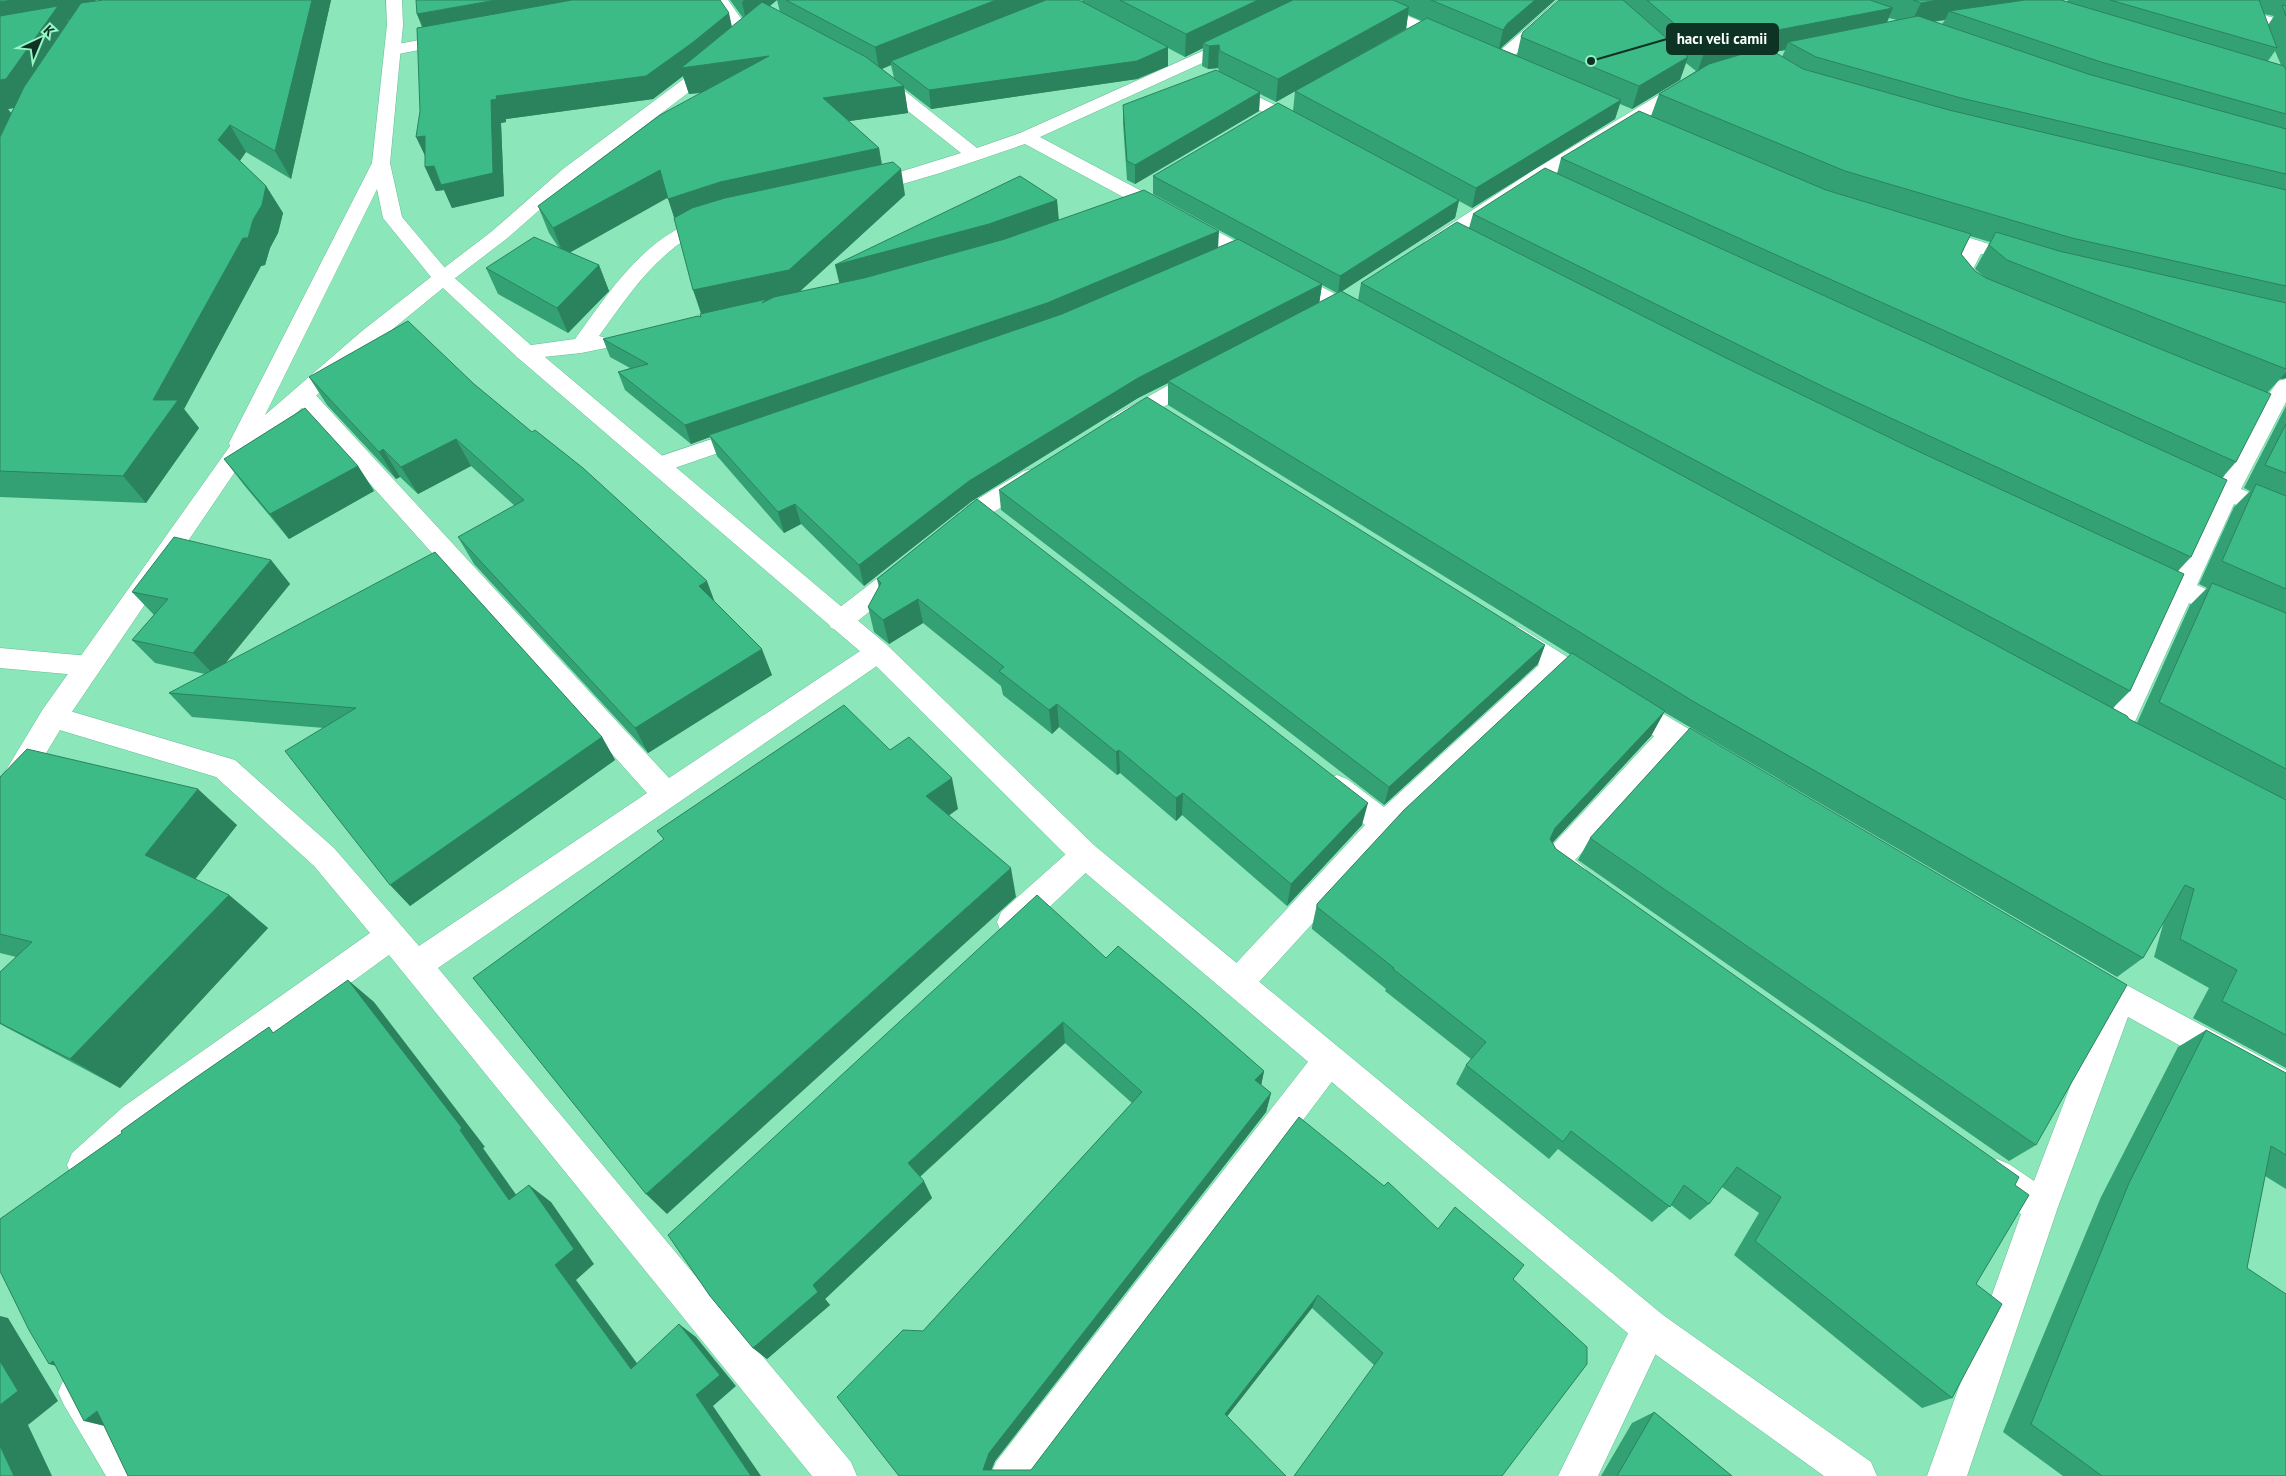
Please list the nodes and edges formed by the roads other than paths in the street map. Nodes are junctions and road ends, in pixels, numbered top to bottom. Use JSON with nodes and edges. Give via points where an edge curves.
{"nodes":[{"id":1,"x":394,"y":0,"type":"edge"},
{"id":2,"x":720,"y":0,"type":"edge"},
{"id":3,"x":1355,"y":0,"type":"edge"},
{"id":4,"x":1568,"y":0,"type":"edge"},
{"id":5,"x":2189,"y":0,"type":"edge"},
{"id":6,"x":2252,"y":17,"type":"junction"},
{"id":7,"x":761,"y":26,"type":"edge"},
{"id":8,"x":2286,"y":26,"type":"edge"},
{"id":9,"x":1423,"y":29,"type":"junction"},
{"id":10,"x":1253,"y":33,"type":"edge"},
{"id":11,"x":2258,"y":33,"type":"edge"},
{"id":12,"x":470,"y":36,"type":"edge"},
{"id":13,"x":1406,"y":38,"type":"edge"},
{"id":14,"x":735,"y":47,"type":"junction"},
{"id":15,"x":1468,"y":47,"type":"edge"},
{"id":16,"x":393,"y":50,"type":"junction"},
{"id":17,"x":1486,"y":55,"type":"edge"},
{"id":18,"x":1168,"y":57,"type":"edge"},
{"id":19,"x":1504,"y":62,"type":"junction"},
{"id":20,"x":1185,"y":66,"type":"junction"},
{"id":21,"x":1680,"y":69,"type":"edge"},
{"id":22,"x":861,"y":70,"type":"edge"},
{"id":23,"x":1522,"y":70,"type":"edge"},
{"id":24,"x":896,"y":71,"type":"edge"},
{"id":25,"x":878,"y":78,"type":"junction"},
{"id":26,"x":1294,"y":101,"type":"edge"},
{"id":27,"x":1276,"y":111,"type":"junction"},
{"id":28,"x":1612,"y":111,"type":"edge"},
{"id":29,"x":1630,"y":119,"type":"junction"},
{"id":30,"x":1260,"y":121,"type":"edge"},
{"id":31,"x":1648,"y":126,"type":"edge"},
{"id":32,"x":1319,"y":134,"type":"edge"},
{"id":33,"x":1026,"y":137,"type":"junction"},
{"id":34,"x":975,"y":155,"type":"junction"},
{"id":35,"x":381,"y":163,"type":"junction"},
{"id":36,"x":851,"y":191,"type":"edge"},
{"id":37,"x":1144,"y":192,"type":"junction"},
{"id":38,"x":1118,"y":209,"type":"edge"},
{"id":39,"x":1456,"y":209,"type":"edge"},
{"id":40,"x":728,"y":217,"type":"edge"},
{"id":41,"x":1473,"y":218,"type":"junction"},
{"id":42,"x":1910,"y":226,"type":"edge"},
{"id":43,"x":1975,"y":246,"type":"junction"},
{"id":44,"x":1238,"y":250,"type":"junction"},
{"id":45,"x":1420,"y":252,"type":"edge"},
{"id":46,"x":1211,"y":262,"type":"edge"},
{"id":47,"x":2041,"y":266,"type":"edge"},
{"id":48,"x":443,"y":278,"type":"junction"},
{"id":49,"x":2005,"y":298,"type":"edge"},
{"id":50,"x":1346,"y":299,"type":"junction"},
{"id":51,"x":1312,"y":318,"type":"edge"},
{"id":52,"x":1382,"y":329,"type":"edge"},
{"id":53,"x":621,"y":341,"type":"edge"},
{"id":54,"x":581,"y":346,"type":"junction"},
{"id":55,"x":525,"y":352,"type":"junction"},
{"id":56,"x":1225,"y":364,"type":"edge"},
{"id":57,"x":2286,"y":386,"type":"edge"},
{"id":58,"x":302,"y":395,"type":"junction"},
{"id":59,"x":1147,"y":405,"type":"junction"},
{"id":60,"x":2271,"y":405,"type":"edge"},
{"id":61,"x":1172,"y":421,"type":"edge"},
{"id":62,"x":764,"y":429,"type":"edge"},
{"id":63,"x":1105,"y":431,"type":"edge"},
{"id":64,"x":235,"y":454,"type":"junction"},
{"id":65,"x":660,"y":465,"type":"junction"},
{"id":66,"x":1047,"y":467,"type":"edge"},
{"id":67,"x":2173,"y":468,"type":"edge"},
{"id":68,"x":2227,"y":493,"type":"junction"},
{"id":69,"x":981,"y":509,"type":"junction"},
{"id":70,"x":2286,"y":517,"type":"edge"},
{"id":71,"x":1004,"y":527,"type":"edge"},
{"id":72,"x":2128,"y":564,"type":"edge"},
{"id":73,"x":2182,"y":590,"type":"junction"},
{"id":74,"x":840,"y":621,"type":"junction"},
{"id":75,"x":1491,"y":622,"type":"edge"},
{"id":76,"x":2286,"y":636,"type":"edge"},
{"id":77,"x":878,"y":652,"type":"junction"},
{"id":78,"x":0,"y":658,"type":"edge"},
{"id":79,"x":1558,"y":664,"type":"junction"},
{"id":80,"x":89,"y":666,"type":"junction"},
{"id":81,"x":53,"y":717,"type":"junction"},
{"id":82,"x":2117,"y":731,"type":"edge"},
{"id":83,"x":1673,"y":734,"type":"junction"},
{"id":84,"x":1733,"y":769,"type":"edge"},
{"id":85,"x":1315,"y":770,"type":"edge"},
{"id":86,"x":667,"y":795,"type":"junction"},
{"id":87,"x":0,"y":805,"type":"edge"},
{"id":88,"x":1385,"y":824,"type":"junction"},
{"id":89,"x":1085,"y":855,"type":"junction"},
{"id":90,"x":1595,"y":891,"type":"edge"},
{"id":91,"x":391,"y":936,"type":"junction"},
{"id":92,"x":990,"y":943,"type":"edge"},
{"id":93,"x":416,"y":964,"type":"junction"},
{"id":94,"x":2068,"y":966,"type":"edge"},
{"id":95,"x":1238,"y":983,"type":"junction"},
{"id":96,"x":2120,"y":997,"type":"junction"},
{"id":97,"x":1329,"y":1060,"type":"junction"},
{"id":98,"x":2286,"y":1088,"type":"edge"},
{"id":99,"x":1976,"y":1161,"type":"edge"},
{"id":100,"x":64,"y":1184,"type":"edge"},
{"id":101,"x":2041,"y":1207,"type":"junction"},
{"id":102,"x":1650,"y":1328,"type":"junction"},
{"id":103,"x":62,"y":1368,"type":"edge"},
{"id":104,"x":128,"y":1476,"type":"edge"},
{"id":105,"x":836,"y":1476,"type":"edge"},
{"id":106,"x":1010,"y":1476,"type":"edge"},
{"id":107,"x":1578,"y":1476,"type":"edge"},
{"id":108,"x":1857,"y":1476,"type":"edge"},
{"id":109,"x":1947,"y":1476,"type":"edge"}],
"edges":[{"from":1,"to":16,"type":"street"},
{"from":2,"to":14,"type":"street"},
{"from":3,"to":9,"type":"street"},
{"from":4,"to":19,"type":"street","via":[[1509,52]]},
{"from":5,"to":6,"type":"street"},
{"from":6,"to":8,"type":"street"},
{"from":6,"to":11,"type":"street"},
{"from":7,"to":14,"type":"street"},
{"from":9,"to":13,"type":"street"},
{"from":9,"to":15,"type":"street"},
{"from":10,"to":20,"type":"street"},
{"from":12,"to":16,"type":"street"},
{"from":14,"to":48,"type":"street","via":[[570,173],[498,236]]},
{"from":16,"to":35,"type":"street"},
{"from":17,"to":19,"type":"street"},
{"from":18,"to":20,"type":"street"},
{"from":19,"to":23,"type":"street"},
{"from":20,"to":27,"type":"street"},
{"from":20,"to":33,"type":"street"},
{"from":21,"to":29,"type":"street","via":[[1699,80]]},
{"from":22,"to":25,"type":"street"},
{"from":24,"to":25,"type":"street"},
{"from":25,"to":34,"type":"street"},
{"from":26,"to":27,"type":"street"},
{"from":27,"to":30,"type":"street"},
{"from":27,"to":32,"type":"street"},
{"from":28,"to":29,"type":"street"},
{"from":29,"to":31,"type":"street"},
{"from":29,"to":41,"type":"street","via":[[1548,179]]},
{"from":33,"to":34,"type":"street"},
{"from":33,"to":37,"type":"street"},
{"from":34,"to":36,"type":"street"},
{"from":35,"to":48,"type":"street","via":[[393,218]]},
{"from":35,"to":64,"type":"street"},
{"from":37,"to":38,"type":"street"},
{"from":37,"to":44,"type":"street"},
{"from":39,"to":41,"type":"street"},
{"from":40,"to":54,"type":"street","via":[[692,228],[671,239],[637,270]]},
{"from":41,"to":45,"type":"street","via":[[1461,236]]},
{"from":42,"to":43,"type":"street"},
{"from":43,"to":47,"type":"street"},
{"from":43,"to":49,"type":"street","via":[[1963,270],[1974,282]]},
{"from":44,"to":46,"type":"street"},
{"from":44,"to":50,"type":"street"},
{"from":48,"to":55,"type":"street"},
{"from":48,"to":58,"type":"street"},
{"from":50,"to":51,"type":"street"},
{"from":50,"to":52,"type":"street"},
{"from":53,"to":54,"type":"street"},
{"from":54,"to":55,"type":"street"},
{"from":55,"to":65,"type":"street"},
{"from":56,"to":59,"type":"street"},
{"from":57,"to":60,"type":"street"},
{"from":58,"to":64,"type":"street"},
{"from":58,"to":86,"type":"street"},
{"from":59,"to":61,"type":"street"},
{"from":59,"to":63,"type":"street"},
{"from":60,"to":68,"type":"street"},
{"from":62,"to":65,"type":"street"},
{"from":64,"to":80,"type":"street"},
{"from":65,"to":74,"type":"street"},
{"from":66,"to":69,"type":"street"},
{"from":67,"to":68,"type":"street"},
{"from":68,"to":70,"type":"street"},
{"from":68,"to":73,"type":"street"},
{"from":69,"to":71,"type":"street"},
{"from":69,"to":74,"type":"street"},
{"from":72,"to":73,"type":"street"},
{"from":73,"to":76,"type":"street"},
{"from":73,"to":82,"type":"street"},
{"from":74,"to":77,"type":"street"},
{"from":75,"to":79,"type":"street"},
{"from":77,"to":86,"type":"street"},
{"from":77,"to":89,"type":"street"},
{"from":78,"to":80,"type":"street"},
{"from":79,"to":83,"type":"street"},
{"from":79,"to":88,"type":"street"},
{"from":80,"to":81,"type":"street"},
{"from":81,"to":87,"type":"street"},
{"from":81,"to":91,"type":"street","via":[[225,768],[324,857]]},
{"from":83,"to":84,"type":"street"},
{"from":83,"to":90,"type":"street","via":[[1555,862]]},
{"from":85,"to":88,"type":"street"},
{"from":86,"to":93,"type":"street"},
{"from":88,"to":95,"type":"street"},
{"from":89,"to":92,"type":"street"},
{"from":89,"to":95,"type":"street"},
{"from":91,"to":93,"type":"street"},
{"from":91,"to":100,"type":"street","via":[[135,1119]]},
{"from":93,"to":105,"type":"street","via":[[664,1243]]},
{"from":94,"to":96,"type":"street"},
{"from":95,"to":97,"type":"street"},
{"from":96,"to":98,"type":"street"},
{"from":96,"to":101,"type":"street"},
{"from":97,"to":102,"type":"street"},
{"from":97,"to":106,"type":"street"},
{"from":99,"to":101,"type":"street"},
{"from":101,"to":109,"type":"street"},
{"from":102,"to":107,"type":"street"},
{"from":102,"to":108,"type":"street"},
{"from":103,"to":104,"type":"street"}]}
